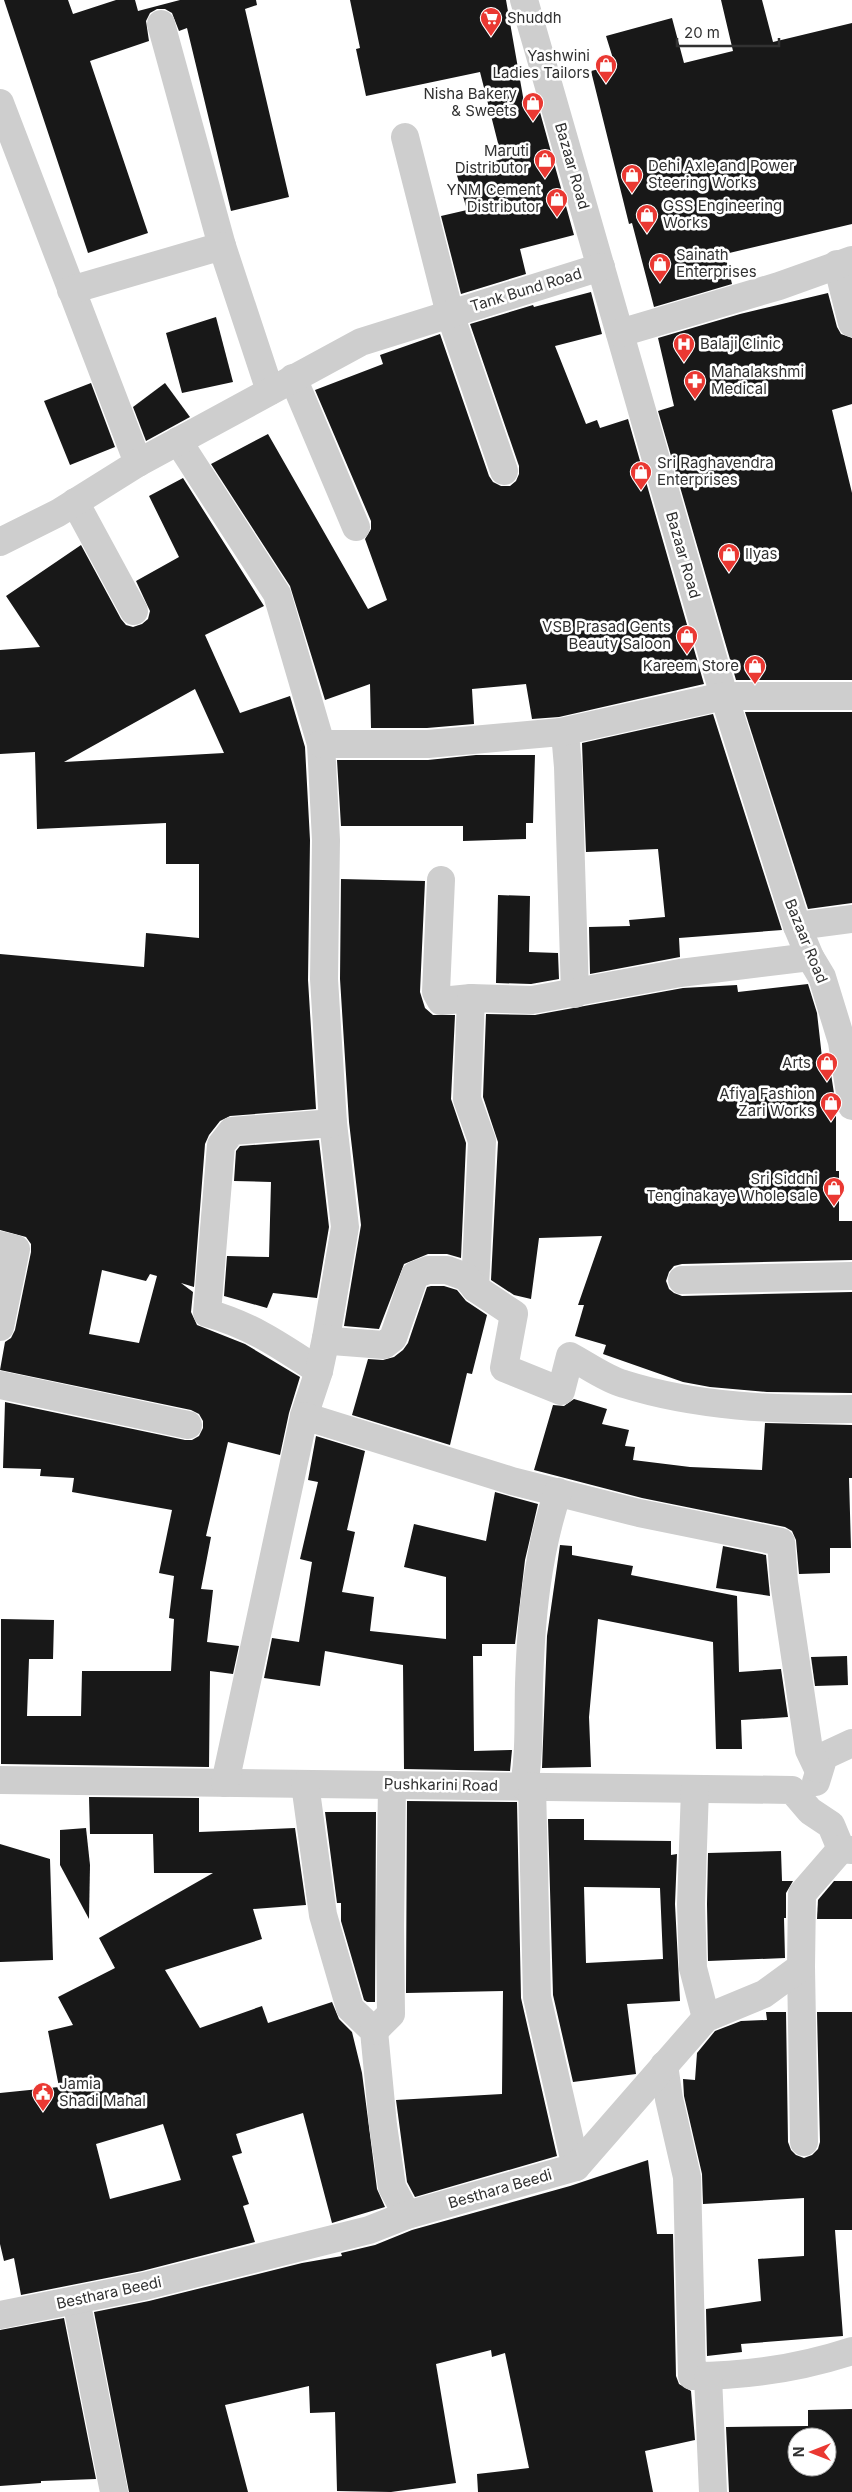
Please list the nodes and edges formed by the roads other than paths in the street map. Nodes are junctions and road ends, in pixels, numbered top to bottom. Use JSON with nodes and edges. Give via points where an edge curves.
{"nodes":[{"id":1,"x":524,"y":0,"type":"edge"},
{"id":2,"x":161,"y":24,"type":"dead end"},
{"id":3,"x":0,"y":103,"type":"edge"},
{"id":4,"x":405,"y":137,"type":"dead end"},
{"id":5,"x":222,"y":246,"type":"junction"},
{"id":6,"x":844,"y":262,"type":"edge"},
{"id":7,"x":601,"y":267,"type":"junction"},
{"id":8,"x":72,"y":290,"type":"junction"},
{"id":9,"x":450,"y":314,"type":"junction"},
{"id":10,"x":852,"y":323,"type":"edge"},
{"id":11,"x":620,"y":333,"type":"junction"},
{"id":12,"x":281,"y":385,"type":"junction"},
{"id":13,"x":178,"y":441,"type":"junction"},
{"id":14,"x":138,"y":463,"type":"junction"},
{"id":15,"x":504,"y":471,"type":"dead end"},
{"id":16,"x":75,"y":502,"type":"junction"},
{"id":17,"x":356,"y":527,"type":"dead end"},
{"id":18,"x":0,"y":542,"type":"edge"},
{"id":19,"x":134,"y":611,"type":"dead end"},
{"id":20,"x":724,"y":696,"type":"junction"},
{"id":21,"x":852,"y":696,"type":"edge"},
{"id":22,"x":561,"y":732,"type":"junction"},
{"id":23,"x":321,"y":744,"type":"junction"},
{"id":24,"x":441,"y":880,"type":"dead end"},
{"id":25,"x":852,"y":919,"type":"edge"},
{"id":26,"x":797,"y":926,"type":"junction"},
{"id":27,"x":810,"y":957,"type":"junction"},
{"id":28,"x":575,"y":994,"type":"junction"},
{"id":29,"x":471,"y":998,"type":"junction"},
{"id":30,"x":852,"y":1106,"type":"edge"},
{"id":31,"x":333,"y":1123,"type":"junction"},
{"id":32,"x":0,"y":1245,"type":"edge"},
{"id":33,"x":852,"y":1276,"type":"edge"},
{"id":34,"x":682,"y":1280,"type":"dead end"},
{"id":35,"x":475,"y":1288,"type":"junction"},
{"id":36,"x":0,"y":1327,"type":"edge"},
{"id":37,"x":326,"y":1338,"type":"junction"},
{"id":38,"x":319,"y":1370,"type":"junction"},
{"id":39,"x":0,"y":1385,"type":"edge"},
{"id":40,"x":852,"y":1409,"type":"edge"},
{"id":41,"x":304,"y":1416,"type":"junction"},
{"id":42,"x":188,"y":1425,"type":"dead end"},
{"id":43,"x":558,"y":1492,"type":"junction"},
{"id":44,"x":852,"y":1743,"type":"edge"},
{"id":45,"x":818,"y":1769,"type":"junction"},
{"id":46,"x":0,"y":1780,"type":"edge"},
{"id":47,"x":225,"y":1783,"type":"junction"},
{"id":48,"x":305,"y":1784,"type":"junction"},
{"id":49,"x":392,"y":1785,"type":"junction"},
{"id":50,"x":528,"y":1786,"type":"junction"},
{"id":51,"x":695,"y":1789,"type":"junction"},
{"id":52,"x":810,"y":1811,"type":"junction"},
{"id":53,"x":846,"y":1850,"type":"edge"},
{"id":54,"x":801,"y":1967,"type":"junction"},
{"id":55,"x":706,"y":2018,"type":"junction"},
{"id":56,"x":374,"y":2031,"type":"junction"},
{"id":57,"x":664,"y":2065,"type":"junction"},
{"id":58,"x":804,"y":2142,"type":"dead end"},
{"id":59,"x":576,"y":2167,"type":"junction"},
{"id":60,"x":407,"y":2215,"type":"junction"},
{"id":61,"x":76,"y":2300,"type":"junction"},
{"id":62,"x":0,"y":2315,"type":"edge"},
{"id":63,"x":852,"y":2351,"type":"edge"},
{"id":64,"x":708,"y":2376,"type":"junction"},
{"id":65,"x":114,"y":2492,"type":"edge"},
{"id":66,"x":713,"y":2492,"type":"edge"}],
"edges":[{"from":1,"to":7,"type":"street","name":"Bazaar Road"},
{"from":2,"to":5,"type":"street"},
{"from":3,"to":8,"type":"street"},
{"from":4,"to":9,"type":"street"},
{"from":5,"to":8,"type":"street"},
{"from":5,"to":12,"type":"street"},
{"from":6,"to":10,"type":"street"},
{"from":6,"to":11,"type":"street","via":[[779,286]]},
{"from":7,"to":9,"type":"street","name":"Tank Bund Road"},
{"from":7,"to":11,"type":"street","name":"Bazaar Road"},
{"from":8,"to":14,"type":"street"},
{"from":9,"to":12,"type":"street","name":"Tank Bund Road","via":[[361,342]]},
{"from":9,"to":15,"type":"street"},
{"from":11,"to":20,"type":"street","name":"Bazaar Road"},
{"from":12,"to":13,"type":"street","name":"Tank Bund Road"},
{"from":12,"to":17,"type":"street"},
{"from":13,"to":14,"type":"street","name":"Tank Bund Road"},
{"from":13,"to":23,"type":"street","via":[[276,594]]},
{"from":14,"to":16,"type":"street","name":"Tank Bund Road"},
{"from":16,"to":18,"type":"street","name":"Tank Bund Road"},
{"from":16,"to":19,"type":"street"},
{"from":20,"to":21,"type":"street"},
{"from":20,"to":22,"type":"street"},
{"from":20,"to":26,"type":"street","name":"Bazaar Road"},
{"from":22,"to":23,"type":"street","via":[[428,744]]},
{"from":22,"to":28,"type":"street","via":[[566,744],[568,767]]},
{"from":23,"to":31,"type":"street","via":[[326,840],[324,979]]},
{"from":24,"to":29,"type":"street","via":[[436,992],[441,1001]]},
{"from":25,"to":26,"type":"street"},
{"from":26,"to":27,"type":"street","name":"Bazaar Road"},
{"from":27,"to":28,"type":"street","via":[[680,973]]},
{"from":27,"to":30,"type":"street","name":"Bazaar Road","via":[[822,978],[842,1042]]},
{"from":28,"to":29,"type":"street","via":[[532,1000]]},
{"from":29,"to":35,"type":"street","via":[[467,1099],[482,1141]]},
{"from":31,"to":37,"type":"street","via":[[345,1228]]},
{"from":31,"to":38,"type":"street","via":[[232,1131],[221,1144],[207,1313],[263,1334]]},
{"from":32,"to":36,"type":"street","via":[[16,1249]]},
{"from":33,"to":34,"type":"street"},
{"from":35,"to":37,"type":"street","via":[[466,1277],[447,1270],[428,1270],[415,1275],[393,1338],[384,1346]]},
{"from":35,"to":40,"type":"street","via":[[514,1314],[504,1368],[560,1391],[570,1356],[623,1384],[705,1402]]},
{"from":37,"to":38,"type":"street"},
{"from":38,"to":41,"type":"street"},
{"from":39,"to":42,"type":"street"},
{"from":41,"to":43,"type":"street","via":[[512,1481]]},
{"from":41,"to":47,"type":"street"},
{"from":43,"to":45,"type":"street","via":[[781,1542],[809,1750]]},
{"from":43,"to":50,"type":"street","via":[[540,1560],[530,1661]]},
{"from":44,"to":45,"type":"street","via":[[824,1756]]},
{"from":45,"to":52,"type":"street"},
{"from":46,"to":47,"type":"street","name":"Pushkarini Road"},
{"from":47,"to":48,"type":"street","name":"Pushkarini Road"},
{"from":48,"to":49,"type":"street","name":"Pushkarini Road"},
{"from":48,"to":56,"type":"street","via":[[323,1915],[350,2008]]},
{"from":49,"to":50,"type":"street","name":"Pushkarini Road"},
{"from":49,"to":56,"type":"street","via":[[391,2014]]},
{"from":50,"to":51,"type":"street","name":"Pushkarini Road"},
{"from":50,"to":59,"type":"street","via":[[537,1997]]},
{"from":51,"to":52,"type":"street","name":"Pushkarini Road","via":[[792,1790]]},
{"from":51,"to":55,"type":"street","via":[[691,1904],[693,1968]]},
{"from":52,"to":53,"type":"street","name":"Pushkarini Road","via":[[831,1825]]},
{"from":53,"to":54,"type":"street","via":[[802,1894]]},
{"from":54,"to":55,"type":"street","via":[[764,1994]]},
{"from":54,"to":58,"type":"street"},
{"from":55,"to":57,"type":"street"},
{"from":56,"to":60,"type":"street","via":[[392,2187]]},
{"from":57,"to":59,"type":"street"},
{"from":57,"to":64,"type":"street","via":[[687,2177],[692,2376]]},
{"from":59,"to":60,"type":"street","name":"Besthara Beedi"},
{"from":60,"to":61,"type":"street","name":"Besthara Beedi","via":[[359,2232],[145,2286]]},
{"from":61,"to":62,"type":"street","name":"Besthara Beedi"},
{"from":61,"to":65,"type":"street"},
{"from":63,"to":64,"type":"street","via":[[822,2361],[751,2373]]},
{"from":64,"to":66,"type":"street"}]}
